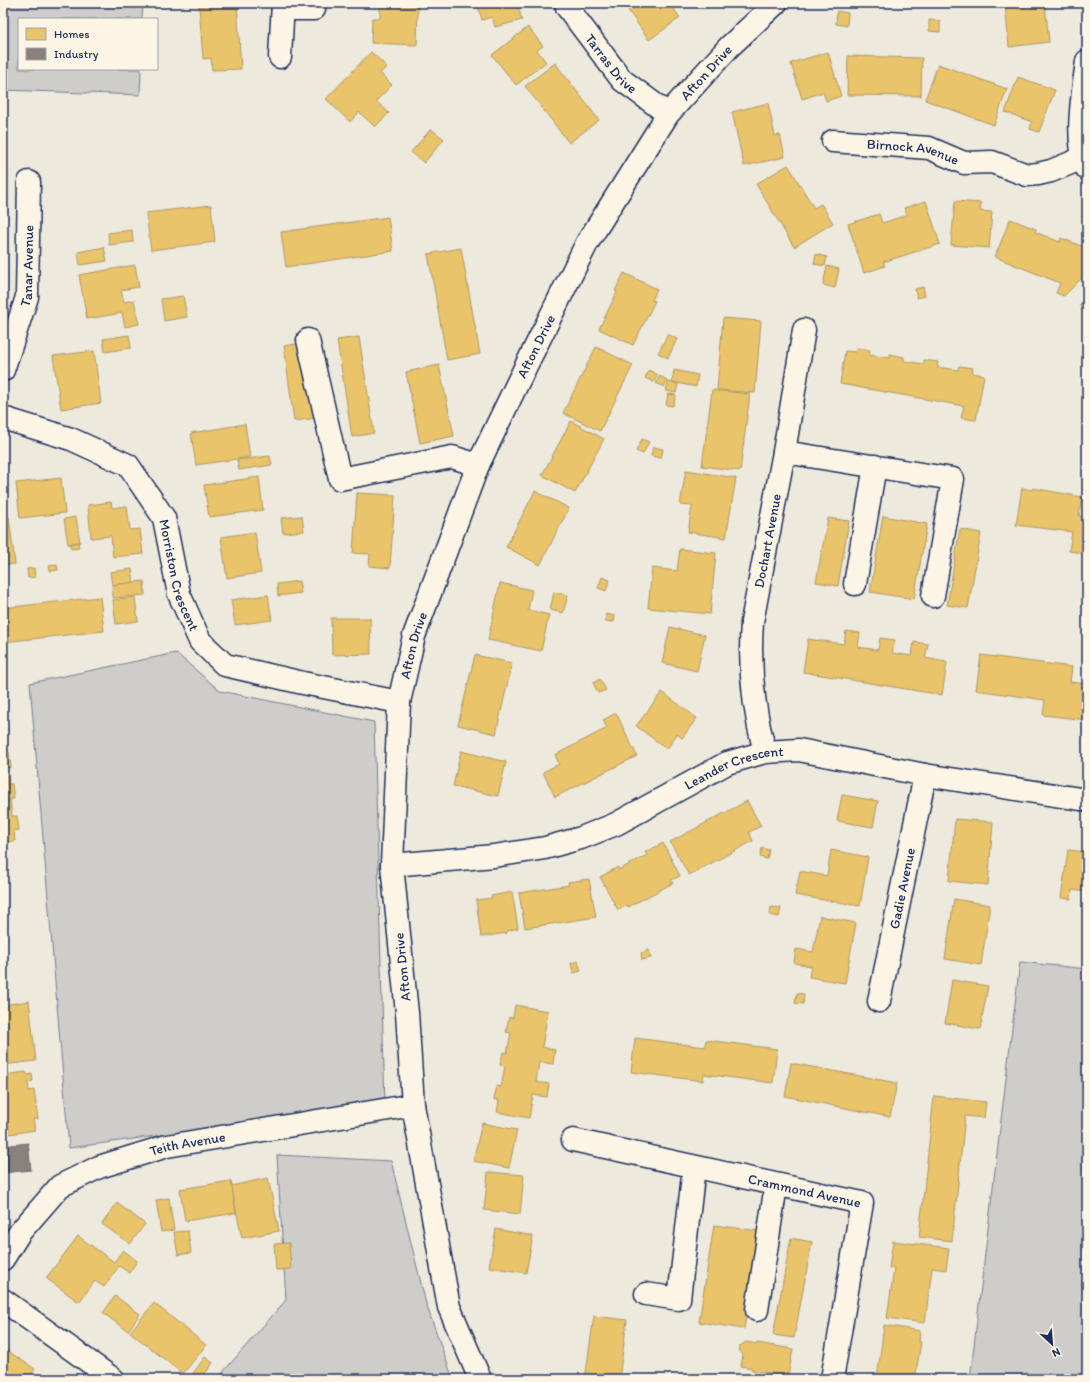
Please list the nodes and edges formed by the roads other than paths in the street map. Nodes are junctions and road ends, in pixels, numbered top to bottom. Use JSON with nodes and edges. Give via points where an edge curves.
{"nodes":[{"id":1,"x":566,"y":3,"type":"edge"},
{"id":2,"x":776,"y":3,"type":"edge"},
{"id":3,"x":283,"y":6,"type":"edge"},
{"id":4,"x":314,"y":9,"type":"dead end"},
{"id":5,"x":280,"y":57,"type":"dead end"},
{"id":6,"x":1087,"y":61,"type":"edge"},
{"id":7,"x":668,"y":114,"type":"junction"},
{"id":8,"x":834,"y":141,"type":"dead end"},
{"id":9,"x":1085,"y":164,"type":"edge"},
{"id":10,"x":29,"y":182,"type":"dead end"},
{"id":11,"x":804,"y":330,"type":"dead end"},
{"id":12,"x":308,"y":340,"type":"dead end"},
{"id":13,"x":3,"y":370,"type":"edge"},
{"id":14,"x":3,"y":418,"type":"edge"},
{"id":15,"x":784,"y":452,"type":"junction"},
{"id":16,"x":478,"y":465,"type":"junction"},
{"id":17,"x":875,"y":466,"type":"junction"},
{"id":18,"x":855,"y":584,"type":"dead end"},
{"id":19,"x":934,"y":596,"type":"dead end"},
{"id":20,"x":399,"y":702,"type":"junction"},
{"id":21,"x":765,"y":752,"type":"junction"},
{"id":22,"x":925,"y":775,"type":"junction"},
{"id":23,"x":1087,"y":800,"type":"edge"},
{"id":24,"x":392,"y":865,"type":"junction"},
{"id":25,"x":879,"y":1001,"type":"dead end"},
{"id":26,"x":413,"y":1105,"type":"junction"},
{"id":27,"x":573,"y":1140,"type":"dead end"},
{"id":28,"x":694,"y":1167,"type":"junction"},
{"id":29,"x":776,"y":1185,"type":"junction"},
{"id":30,"x":3,"y":1260,"type":"edge"},
{"id":31,"x":646,"y":1294,"type":"dead end"},
{"id":32,"x":3,"y":1300,"type":"edge"},
{"id":33,"x":756,"y":1310,"type":"dead end"},
{"id":34,"x":113,"y":1379,"type":"edge"},
{"id":35,"x":480,"y":1379,"type":"edge"},
{"id":36,"x":832,"y":1379,"type":"edge"}],
"edges":[{"from":1,"to":7,"type":"street","name":"Tarras Drive","via":[[622,80]]},
{"from":2,"to":7,"type":"street","name":"Afton Drive","via":[[729,47]]},
{"from":3,"to":4,"type":"street"},
{"from":3,"to":5,"type":"street"},
{"from":6,"to":9,"type":"street","via":[[1080,115]]},
{"from":7,"to":16,"type":"street","name":"Afton Drive","via":[[587,243]]},
{"from":8,"to":9,"type":"street","name":"Birnock Avenue","via":[[929,148],[964,164],[992,162],[1027,175]]},
{"from":10,"to":13,"type":"street","name":"Tanar Avenue","via":[[27,297]]},
{"from":11,"to":15,"type":"street","name":"Dochart Avenue"},
{"from":12,"to":16,"type":"street","via":[[340,479],[452,457]]},
{"from":14,"to":20,"type":"street","name":"Morriston Crescent","via":[[70,439],[128,465],[164,518],[178,594],[200,641],[226,665]]},
{"from":15,"to":17,"type":"street"},
{"from":15,"to":21,"type":"street","name":"Dochart Avenue","via":[[752,622],[750,650],[754,699]]},
{"from":16,"to":20,"type":"street","name":"Afton Drive","via":[[414,636]]},
{"from":17,"to":18,"type":"street"},
{"from":17,"to":19,"type":"street","via":[[953,479]]},
{"from":20,"to":24,"type":"street","name":"Afton Drive"},
{"from":21,"to":22,"type":"street","name":"Leander Crescent","via":[[799,750]]},
{"from":21,"to":24,"type":"street","name":"Leander Crescent","via":[[727,763],[616,824],[581,838],[545,848],[494,856]]},
{"from":22,"to":23,"type":"street","name":"Leander Crescent"},
{"from":22,"to":25,"type":"street","name":"Gadie Avenue"},
{"from":24,"to":26,"type":"street","name":"Afton Drive","via":[[407,1013]]},
{"from":26,"to":30,"type":"street","name":"Teith Avenue","via":[[167,1146],[99,1166],[60,1186],[20,1232]]},
{"from":26,"to":35,"type":"street","name":"Afton Drive","via":[[449,1307]]},
{"from":27,"to":28,"type":"street","name":"Crammond Avenue"},
{"from":28,"to":29,"type":"street","name":"Crammond Avenue"},
{"from":28,"to":31,"type":"street","via":[[679,1299]]},
{"from":29,"to":33,"type":"street"},
{"from":29,"to":36,"type":"street","name":"Crammond Avenue","via":[[862,1203]]},
{"from":32,"to":34,"type":"street"}]}
